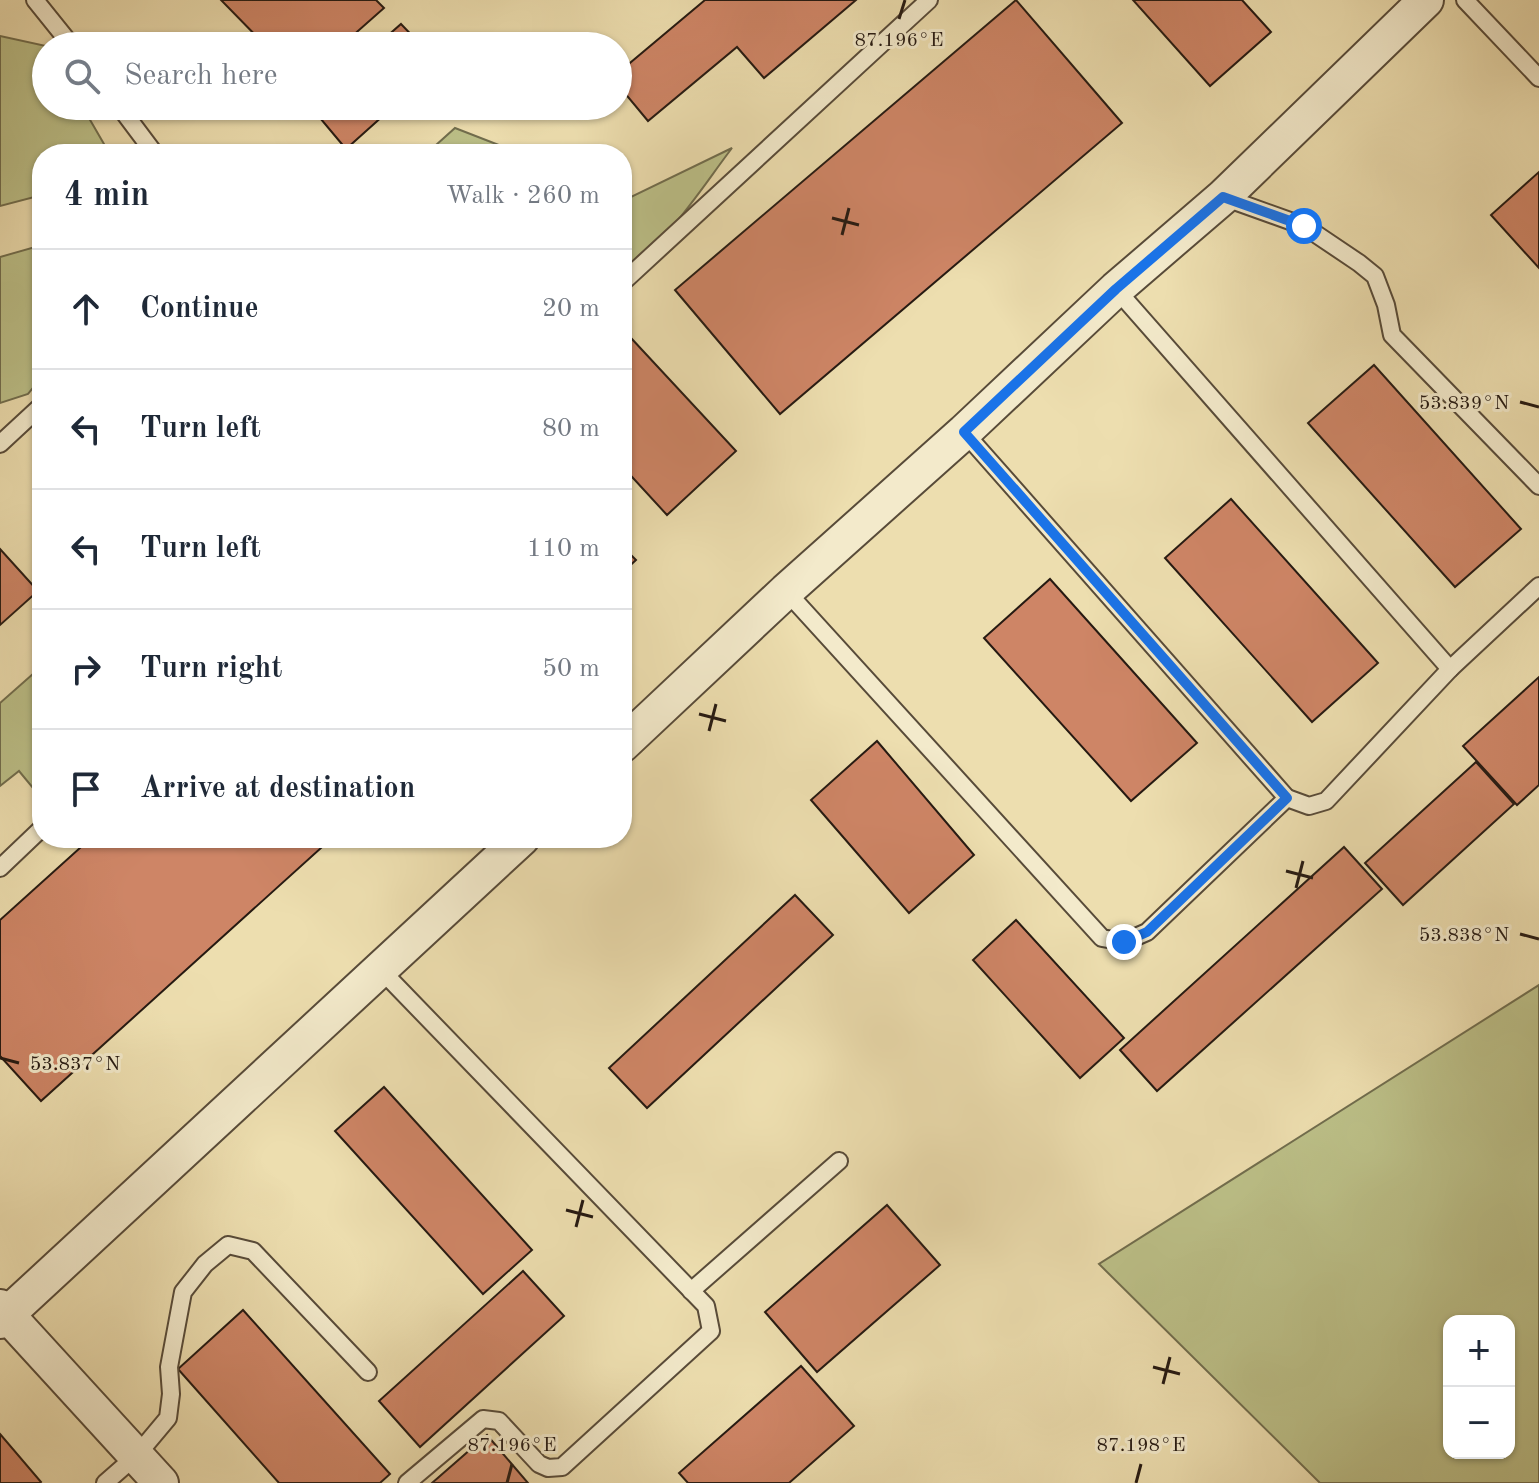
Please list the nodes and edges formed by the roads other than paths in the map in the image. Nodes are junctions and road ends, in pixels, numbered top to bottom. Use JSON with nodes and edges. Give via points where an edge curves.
{"nodes":[{"id":1,"x":35,"y":0,"type":"edge"},
{"id":2,"x":929,"y":0,"type":"edge"},
{"id":3,"x":1426,"y":0,"type":"edge"},
{"id":4,"x":1465,"y":0,"type":"edge"},
{"id":5,"x":61,"y":32,"type":"edge"},
{"id":6,"x":1539,"y":78,"type":"edge"},
{"id":7,"x":130,"y":120,"type":"edge"},
{"id":8,"x":148,"y":144,"type":"edge"},
{"id":9,"x":1223,"y":197,"type":"junction"},
{"id":10,"x":632,"y":274,"type":"edge"},
{"id":11,"x":1116,"y":289,"type":"junction"},
{"id":12,"x":32,"y":414,"type":"edge"},
{"id":13,"x":964,"y":432,"type":"junction"},
{"id":14,"x":0,"y":444,"type":"edge"},
{"id":15,"x":1539,"y":486,"type":"edge"},
{"id":16,"x":1539,"y":586,"type":"edge"},
{"id":17,"x":786,"y":591,"type":"junction"},
{"id":18,"x":1450,"y":669,"type":"junction"},
{"id":19,"x":632,"y":736,"type":"edge"},
{"id":20,"x":1287,"y":798,"type":"junction"},
{"id":21,"x":32,"y":838,"type":"edge"},
{"id":22,"x":511,"y":848,"type":"edge"},
{"id":23,"x":0,"y":868,"type":"edge"},
{"id":24,"x":381,"y":970,"type":"junction"},
{"id":25,"x":839,"y":1161,"type":"dead end"},
{"id":26,"x":691,"y":1291,"type":"junction"},
{"id":27,"x":2,"y":1314,"type":"edge"},
{"id":28,"x":368,"y":1372,"type":"dead end"},
{"id":29,"x":137,"y":1455,"type":"junction"},
{"id":30,"x":105,"y":1483,"type":"edge"},
{"id":31,"x":161,"y":1483,"type":"edge"},
{"id":32,"x":407,"y":1483,"type":"edge"}],
"edges":[{"from":1,"to":5,"type":"lane"},
{"from":2,"to":10,"type":"lane"},
{"from":3,"to":9,"type":"street"},
{"from":4,"to":6,"type":"lane"},
{"from":7,"to":8,"type":"lane"},
{"from":9,"to":11,"type":"street"},
{"from":9,"to":15,"type":"lane","via":[[1304,226],[1375,276],[1392,335]]},
{"from":11,"to":13,"type":"street"},
{"from":11,"to":18,"type":"lane"},
{"from":12,"to":14,"type":"lane"},
{"from":13,"to":17,"type":"street"},
{"from":13,"to":20,"type":"lane"},
{"from":16,"to":18,"type":"lane"},
{"from":17,"to":19,"type":"street"},
{"from":17,"to":20,"type":"lane","via":[[1102,938],[1124,942],[1147,932]]},
{"from":18,"to":20,"type":"lane","via":[[1326,801],[1309,806]]},
{"from":21,"to":23,"type":"lane"},
{"from":22,"to":24,"type":"street"},
{"from":24,"to":26,"type":"lane"},
{"from":24,"to":27,"type":"street"},
{"from":25,"to":26,"type":"lane"},
{"from":26,"to":32,"type":"lane","via":[[706,1306],[711,1331],[562,1467],[539,1464],[499,1421],[483,1419]]},
{"from":27,"to":29,"type":"street"},
{"from":28,"to":29,"type":"lane","via":[[253,1251],[228,1245],[183,1292],[169,1367],[168,1418]]},
{"from":29,"to":30,"type":"lane"},
{"from":29,"to":31,"type":"street"}]}
